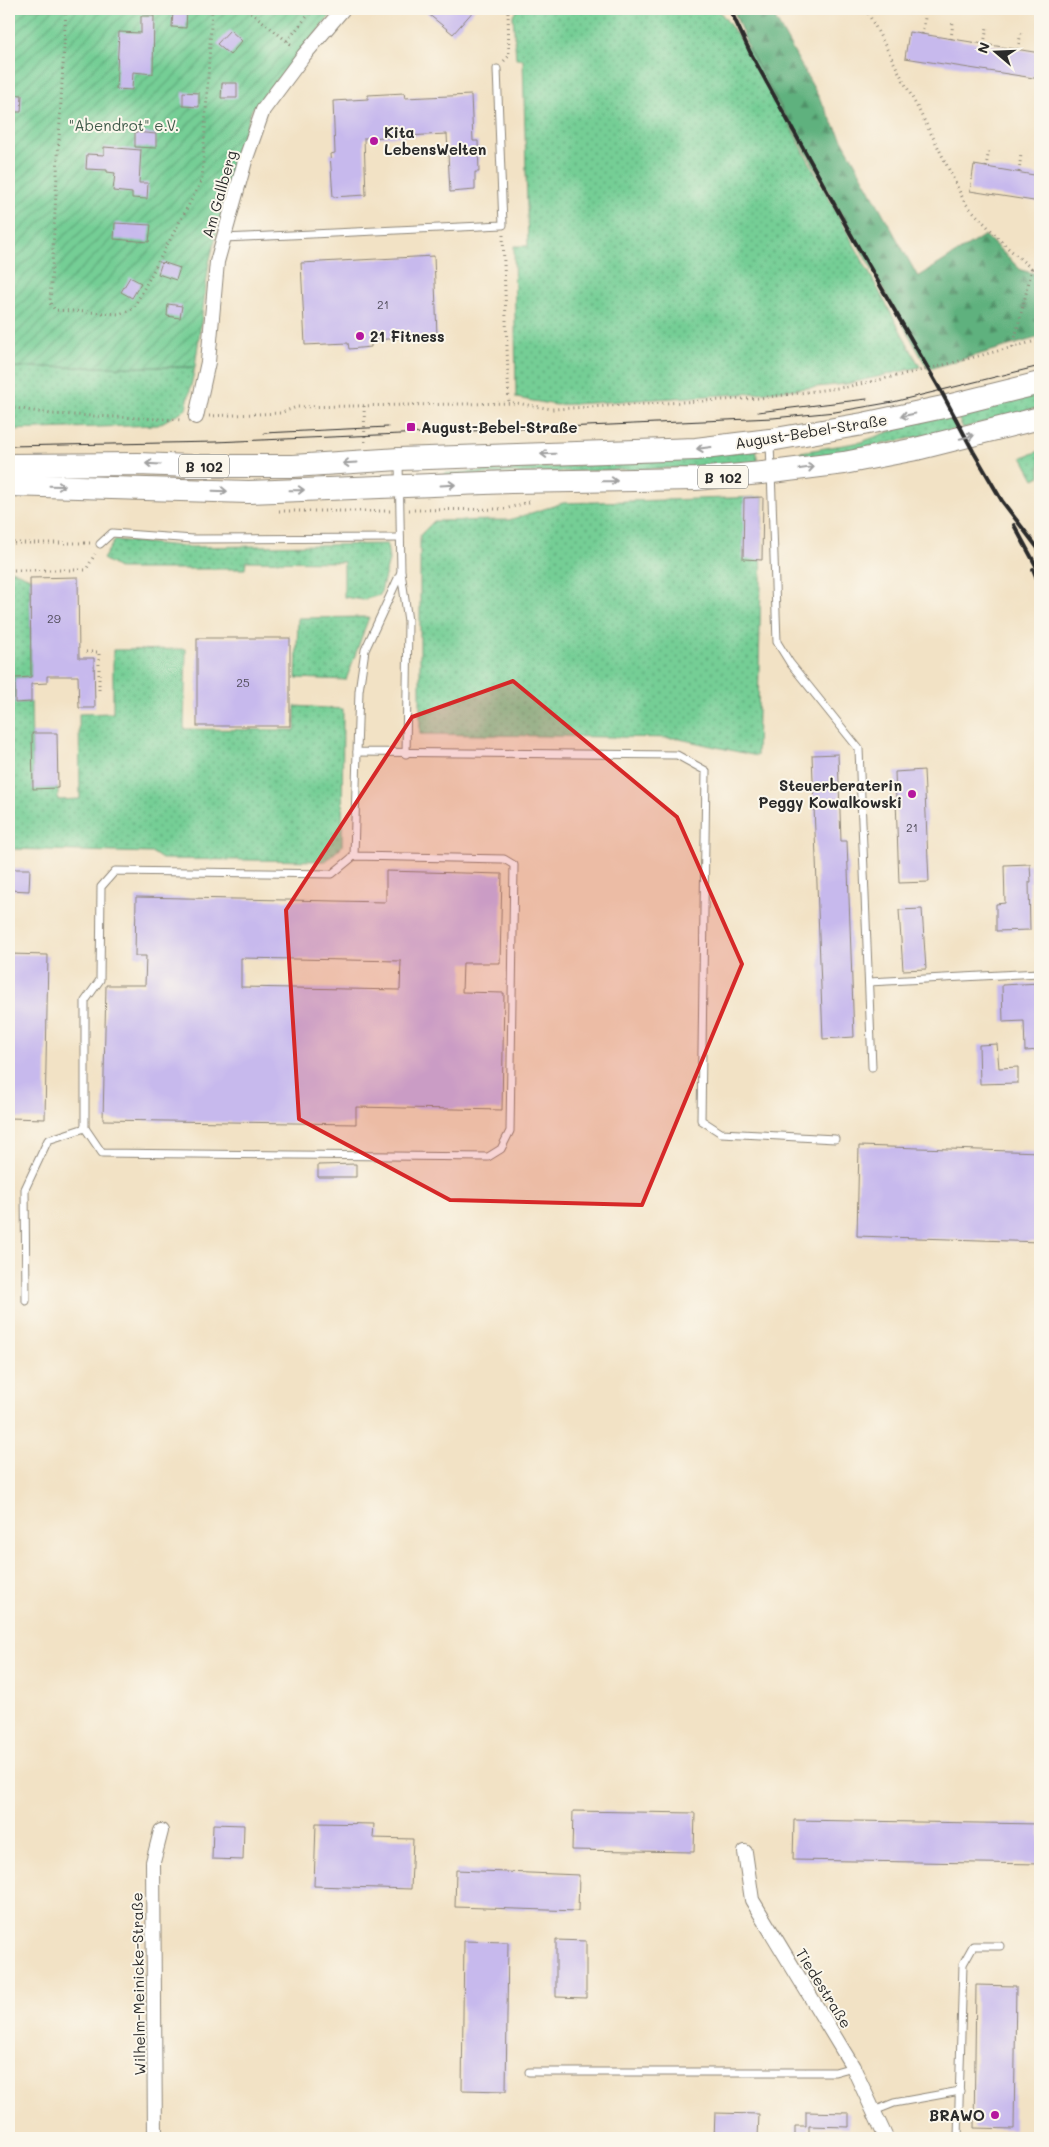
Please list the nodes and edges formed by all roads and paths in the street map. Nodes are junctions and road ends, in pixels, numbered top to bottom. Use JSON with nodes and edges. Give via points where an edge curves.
{"nodes":[{"id":1,"x":66,"y":9,"type":"edge"},
{"id":2,"x":212,"y":9,"type":"edge"},
{"id":3,"x":247,"y":9,"type":"edge"},
{"id":4,"x":313,"y":9,"type":"edge"},
{"id":5,"x":343,"y":9,"type":"edge"},
{"id":6,"x":510,"y":9,"type":"edge"},
{"id":7,"x":866,"y":9,"type":"edge"},
{"id":8,"x":925,"y":18,"type":"dead end"},
{"id":9,"x":953,"y":22,"type":"dead end"},
{"id":10,"x":987,"y":27,"type":"dead end"},
{"id":11,"x":1021,"y":32,"type":"dead end"},
{"id":12,"x":922,"y":34,"type":"dead end"},
{"id":13,"x":951,"y":38,"type":"dead end"},
{"id":14,"x":288,"y":41,"type":"junction"},
{"id":15,"x":984,"y":44,"type":"dead end"},
{"id":16,"x":1018,"y":49,"type":"dead end"},
{"id":17,"x":304,"y":55,"type":"junction"},
{"id":18,"x":497,"y":69,"type":"joint"},
{"id":19,"x":989,"y":149,"type":"dead end"},
{"id":20,"x":1021,"y":154,"type":"dead end"},
{"id":21,"x":986,"y":167,"type":"dead end"},
{"id":22,"x":1019,"y":172,"type":"dead end"},
{"id":23,"x":503,"y":224,"type":"junction"},
{"id":24,"x":224,"y":238,"type":"junction"},
{"id":25,"x":1032,"y":269,"type":"junction"},
{"id":26,"x":1040,"y":271,"type":"edge"},
{"id":27,"x":1040,"y":340,"type":"edge"},
{"id":28,"x":1013,"y":348,"type":"junction"},
{"id":29,"x":1040,"y":383,"type":"edge"},
{"id":30,"x":509,"y":404,"type":"junction"},
{"id":31,"x":9,"y":407,"type":"edge"},
{"id":32,"x":196,"y":417,"type":"junction"},
{"id":33,"x":1040,"y":418,"type":"edge"},
{"id":34,"x":770,"y":440,"type":"junction"},
{"id":35,"x":399,"y":459,"type":"junction"},
{"id":36,"x":9,"y":465,"type":"edge"},
{"id":37,"x":772,"y":472,"type":"junction"},
{"id":38,"x":9,"y":485,"type":"edge"},
{"id":39,"x":399,"y":487,"type":"junction"},
{"id":40,"x":400,"y":538,"type":"junction"},
{"id":41,"x":9,"y":542,"type":"edge"},
{"id":42,"x":100,"y":544,"type":"junction"},
{"id":43,"x":9,"y":570,"type":"edge"},
{"id":44,"x":401,"y":572,"type":"junction"},
{"id":45,"x":86,"y":652,"type":"dead end"},
{"id":46,"x":95,"y":696,"type":"dead end"},
{"id":47,"x":357,"y":752,"type":"junction"},
{"id":48,"x":406,"y":754,"type":"junction"},
{"id":49,"x":354,"y":856,"type":"junction"},
{"id":50,"x":1040,"y":973,"type":"edge"},
{"id":51,"x":869,"y":982,"type":"junction"},
{"id":52,"x":872,"y":1067,"type":"dead end"},
{"id":53,"x":85,"y":1128,"type":"junction"},
{"id":54,"x":835,"y":1139,"type":"dead end"},
{"id":55,"x":26,"y":1301,"type":"dead end"},
{"id":56,"x":160,"y":1831,"type":"dead end"},
{"id":57,"x":745,"y":1852,"type":"dead end"},
{"id":58,"x":1000,"y":1946,"type":"dead end"},
{"id":59,"x":854,"y":2067,"type":"junction"},
{"id":60,"x":529,"y":2072,"type":"dead end"},
{"id":61,"x":960,"y":2091,"type":"junction"},
{"id":62,"x":874,"y":2111,"type":"junction"},
{"id":63,"x":156,"y":2138,"type":"edge"},
{"id":64,"x":886,"y":2138,"type":"edge"},
{"id":65,"x":958,"y":2138,"type":"edge"}],
"edges":[{"from":1,"to":2,"type":"path","via":[[50,303],[55,310],[119,314],[133,309],[202,180]]},
{"from":3,"to":14,"type":"path"},
{"from":4,"to":14,"type":"path"},
{"from":5,"to":17,"type":"street","name":"Am Gallberg"},
{"from":6,"to":18,"type":"path","via":[[509,56]]},
{"from":7,"to":25,"type":"path","via":[[965,203]]},
{"from":8,"to":12,"type":"path"},
{"from":9,"to":13,"type":"path"},
{"from":10,"to":15,"type":"path"},
{"from":11,"to":16,"type":"path"},
{"from":14,"to":17,"type":"path"},
{"from":17,"to":24,"type":"street","name":"Am Gallberg","via":[[263,110]]},
{"from":18,"to":23,"type":"lane"},
{"from":19,"to":21,"type":"path"},
{"from":20,"to":22,"type":"path"},
{"from":23,"to":24,"type":"lane"},
{"from":23,"to":30,"type":"path"},
{"from":24,"to":32,"type":"street","name":"Am Gallberg","via":[[218,262],[208,362]]},
{"from":25,"to":26,"type":"path"},
{"from":25,"to":28,"type":"path"},
{"from":27,"to":28,"type":"path"},
{"from":28,"to":30,"type":"path","via":[[846,386],[760,398],[552,409]]},
{"from":29,"to":34,"type":"main road","name":"August-Bebel-Straße","number":"B 102","one_way":true,"via":[[863,424]]},
{"from":30,"to":32,"type":"path","via":[[297,406],[280,413]]},
{"from":31,"to":32,"type":"path","via":[[51,414],[178,421]]},
{"from":37,"to":33,"type":"main road","number":"B 102","one_way":true,"via":[[916,449]]},
{"from":34,"to":35,"type":"main road","name":"August-Bebel-Straße","number":"B 102","one_way":true,"via":[[696,449]]},
{"from":34,"to":37,"type":"lane"},
{"from":35,"to":36,"type":"main road","name":"August-Bebel-Straße","number":"B 102","one_way":true,"via":[[293,466]]},
{"from":35,"to":39,"type":"lane"},
{"from":39,"to":37,"type":"main road","number":"B 102","one_way":true,"via":[[696,479]]},
{"from":37,"to":51,"type":"lane","via":[[778,642],[790,664],[859,749]]},
{"from":38,"to":39,"type":"main road","number":"B 102","one_way":true,"via":[[249,492]]},
{"from":39,"to":40,"type":"lane"},
{"from":40,"to":42,"type":"lane","via":[[193,539],[112,533]]},
{"from":40,"to":44,"type":"lane"},
{"from":41,"to":42,"type":"path"},
{"from":42,"to":43,"type":"path","via":[[86,570]]},
{"from":44,"to":47,"type":"lane","via":[[366,650],[359,691]]},
{"from":44,"to":48,"type":"lane","via":[[408,621]]},
{"from":45,"to":46,"type":"path","via":[[99,652],[99,695]]},
{"from":47,"to":48,"type":"lane"},
{"from":47,"to":49,"type":"lane"},
{"from":48,"to":54,"type":"lane","via":[[677,755],[706,771],[701,1120],[721,1132]]},
{"from":49,"to":53,"type":"lane","via":[[332,874],[116,871],[101,886],[100,980],[85,1001]]},
{"from":49,"to":53,"type":"lane","via":[[504,859],[514,865],[510,1131],[501,1149],[488,1157],[102,1152]]},
{"from":50,"to":51,"type":"lane"},
{"from":51,"to":52,"type":"lane"},
{"from":53,"to":55,"type":"lane","via":[[48,1140],[25,1189]]},
{"from":56,"to":63,"type":"street","name":"Wilhelm-Meinicke-Straße","via":[[152,1862]]},
{"from":57,"to":59,"type":"street","name":"Tiedestraße","via":[[752,1900]]},
{"from":58,"to":61,"type":"lane","via":[[973,1946],[963,1964]]},
{"from":59,"to":60,"type":"lane","via":[[835,2072]]},
{"from":59,"to":62,"type":"street","name":"Tiedestraße"},
{"from":61,"to":62,"type":"lane"},
{"from":61,"to":65,"type":"lane"},
{"from":62,"to":64,"type":"street","name":"Tiedestraße"}]}
